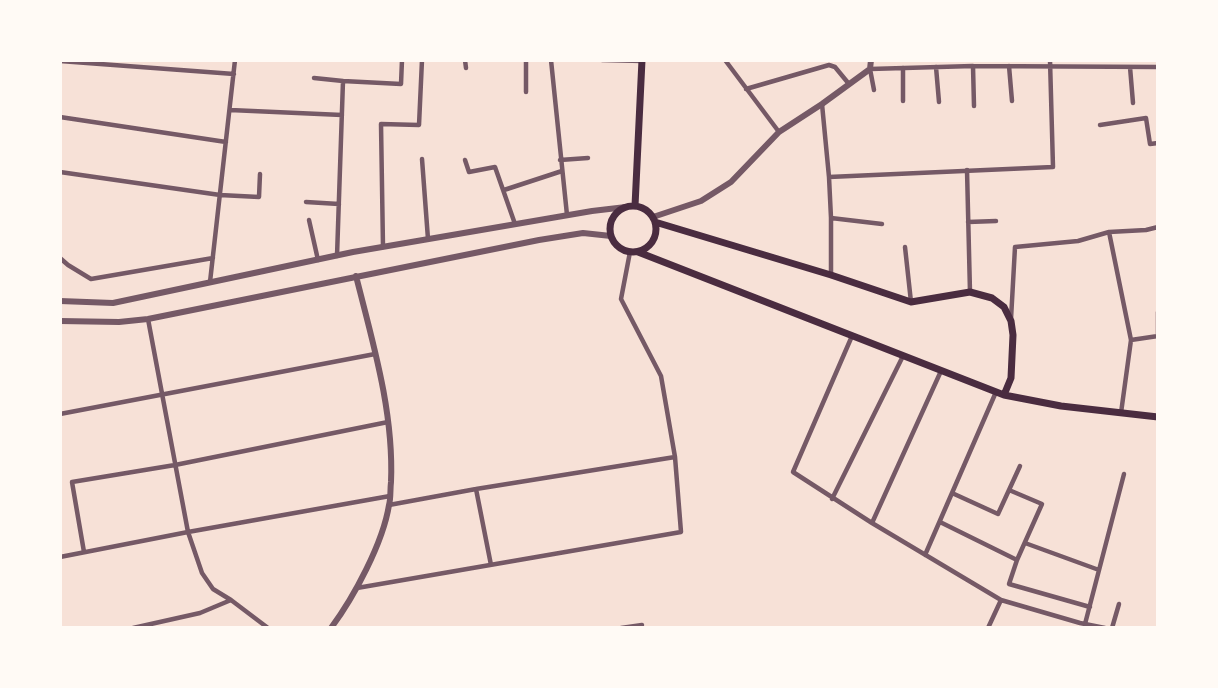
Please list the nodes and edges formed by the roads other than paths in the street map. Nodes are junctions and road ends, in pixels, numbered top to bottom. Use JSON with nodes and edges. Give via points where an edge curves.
{"nodes":[{"id":1,"x":235,"y":60,"type":"edge"},
{"id":2,"x":402,"y":60,"type":"edge"},
{"id":3,"x":422,"y":60,"type":"edge"},
{"id":4,"x":465,"y":60,"type":"edge"},
{"id":5,"x":526,"y":60,"type":"edge"},
{"id":6,"x":551,"y":60,"type":"edge"},
{"id":7,"x":602,"y":60,"type":"edge"},
{"id":8,"x":725,"y":60,"type":"edge"},
{"id":9,"x":871,"y":60,"type":"edge"},
{"id":10,"x":1050,"y":60,"type":"edge"},
{"id":11,"x":60,"y":61,"type":"edge"},
{"id":12,"x":642,"y":61,"type":"edge"},
{"id":13,"x":973,"y":66,"type":"junction"},
{"id":14,"x":1008,"y":66,"type":"junction"},
{"id":15,"x":936,"y":67,"type":"junction"},
{"id":16,"x":1050,"y":67,"type":"junction"},
{"id":17,"x":1130,"y":67,"type":"junction"},
{"id":18,"x":466,"y":68,"type":"dead end"},
{"id":19,"x":903,"y":68,"type":"junction"},
{"id":20,"x":1158,"y":68,"type":"edge"},
{"id":21,"x":870,"y":69,"type":"junction"},
{"id":22,"x":234,"y":74,"type":"junction"},
{"id":23,"x":314,"y":78,"type":"dead end"},
{"id":24,"x":343,"y":81,"type":"junction"},
{"id":25,"x":849,"y":84,"type":"junction"},
{"id":26,"x":746,"y":89,"type":"junction"},
{"id":27,"x":874,"y":90,"type":"dead end"},
{"id":28,"x":526,"y":92,"type":"dead end"},
{"id":29,"x":903,"y":101,"type":"dead end"},
{"id":30,"x":1012,"y":101,"type":"dead end"},
{"id":31,"x":939,"y":102,"type":"dead end"},
{"id":32,"x":1133,"y":103,"type":"dead end"},
{"id":33,"x":822,"y":104,"type":"junction"},
{"id":34,"x":974,"y":106,"type":"dead end"},
{"id":35,"x":230,"y":110,"type":"junction"},
{"id":36,"x":342,"y":115,"type":"junction"},
{"id":37,"x":60,"y":117,"type":"edge"},
{"id":38,"x":1100,"y":125,"type":"dead end"},
{"id":39,"x":779,"y":132,"type":"junction"},
{"id":40,"x":226,"y":142,"type":"junction"},
{"id":41,"x":1158,"y":143,"type":"edge"},
{"id":42,"x":588,"y":158,"type":"dead end"},
{"id":43,"x":422,"y":159,"type":"dead end"},
{"id":44,"x":465,"y":160,"type":"dead end"},
{"id":45,"x":561,"y":160,"type":"junction"},
{"id":46,"x":967,"y":170,"type":"junction"},
{"id":47,"x":562,"y":171,"type":"junction"},
{"id":48,"x":60,"y":172,"type":"edge"},
{"id":49,"x":260,"y":174,"type":"dead end"},
{"id":50,"x":829,"y":177,"type":"junction"},
{"id":51,"x":504,"y":190,"type":"junction"},
{"id":52,"x":220,"y":195,"type":"junction"},
{"id":53,"x":306,"y":202,"type":"dead end"},
{"id":54,"x":339,"y":204,"type":"junction"},
{"id":55,"x":635,"y":206,"type":"junction"},
{"id":56,"x":626,"y":207,"type":"junction"},
{"id":57,"x":567,"y":215,"type":"junction"},
{"id":58,"x":831,"y":218,"type":"junction"},
{"id":59,"x":654,"y":219,"type":"junction"},
{"id":60,"x":309,"y":220,"type":"dead end"},
{"id":61,"x":996,"y":221,"type":"dead end"},
{"id":62,"x":968,"y":222,"type":"junction"},
{"id":63,"x":514,"y":224,"type":"junction"},
{"id":64,"x":882,"y":224,"type":"dead end"},
{"id":65,"x":1158,"y":227,"type":"edge"},
{"id":66,"x":1109,"y":232,"type":"junction"},
{"id":67,"x":610,"y":236,"type":"junction"},
{"id":68,"x":428,"y":238,"type":"junction"},
{"id":69,"x":383,"y":247,"type":"junction"},
{"id":70,"x":905,"y":247,"type":"dead end"},
{"id":71,"x":634,"y":252,"type":"junction"},
{"id":72,"x":337,"y":256,"type":"junction"},
{"id":73,"x":60,"y":258,"type":"edge"},
{"id":74,"x":213,"y":258,"type":"junction"},
{"id":75,"x":318,"y":260,"type":"junction"},
{"id":76,"x":356,"y":276,"type":"junction"},
{"id":77,"x":831,"y":276,"type":"junction"},
{"id":78,"x":210,"y":282,"type":"junction"},
{"id":79,"x":970,"y":292,"type":"junction"},
{"id":80,"x":60,"y":301,"type":"edge"},
{"id":81,"x":911,"y":302,"type":"junction"},
{"id":82,"x":1158,"y":312,"type":"edge"},
{"id":83,"x":148,"y":319,"type":"junction"},
{"id":84,"x":60,"y":321,"type":"edge"},
{"id":85,"x":1011,"y":321,"type":"junction"},
{"id":86,"x":852,"y":336,"type":"junction"},
{"id":87,"x":1131,"y":340,"type":"junction"},
{"id":88,"x":375,"y":354,"type":"junction"},
{"id":89,"x":903,"y":356,"type":"junction"},
{"id":90,"x":942,"y":371,"type":"junction"},
{"id":91,"x":996,"y":392,"type":"junction"},
{"id":92,"x":161,"y":394,"type":"junction"},
{"id":93,"x":1004,"y":395,"type":"junction"},
{"id":94,"x":1121,"y":413,"type":"junction"},
{"id":95,"x":60,"y":414,"type":"edge"},
{"id":96,"x":1158,"y":417,"type":"edge"},
{"id":97,"x":388,"y":422,"type":"junction"},
{"id":98,"x":675,"y":456,"type":"junction"},
{"id":99,"x":175,"y":465,"type":"junction"},
{"id":100,"x":1020,"y":466,"type":"dead end"},
{"id":101,"x":1124,"y":474,"type":"dead end"},
{"id":102,"x":476,"y":489,"type":"junction"},
{"id":103,"x":1009,"y":490,"type":"junction"},
{"id":104,"x":952,"y":493,"type":"junction"},
{"id":105,"x":390,"y":496,"type":"junction"},
{"id":106,"x":832,"y":498,"type":"junction"},
{"id":107,"x":389,"y":505,"type":"junction"},
{"id":108,"x":940,"y":522,"type":"junction"},
{"id":109,"x":872,"y":523,"type":"junction"},
{"id":110,"x":188,"y":532,"type":"junction"},
{"id":111,"x":1024,"y":543,"type":"junction"},
{"id":112,"x":84,"y":552,"type":"junction"},
{"id":113,"x":925,"y":555,"type":"junction"},
{"id":114,"x":60,"y":557,"type":"edge"},
{"id":115,"x":1017,"y":560,"type":"junction"},
{"id":116,"x":491,"y":565,"type":"junction"},
{"id":117,"x":1099,"y":570,"type":"junction"},
{"id":118,"x":357,"y":588,"type":"junction"},
{"id":119,"x":231,"y":600,"type":"junction"},
{"id":120,"x":1001,"y":600,"type":"junction"},
{"id":121,"x":1119,"y":604,"type":"dead end"},
{"id":122,"x":1090,"y":607,"type":"junction"},
{"id":123,"x":1085,"y":624,"type":"junction"},
{"id":124,"x":642,"y":625,"type":"dead end"},
{"id":125,"x":134,"y":628,"type":"edge"},
{"id":126,"x":268,"y":628,"type":"edge"},
{"id":127,"x":331,"y":628,"type":"edge"},
{"id":128,"x":621,"y":628,"type":"edge"},
{"id":129,"x":988,"y":628,"type":"edge"},
{"id":130,"x":1105,"y":628,"type":"edge"},
{"id":131,"x":1112,"y":628,"type":"edge"}],
"edges":[{"from":1,"to":22,"type":"street"},
{"from":2,"to":24,"type":"street","via":[[401,84]]},
{"from":3,"to":69,"type":"street","via":[[419,125],[381,124]]},
{"from":4,"to":18,"type":"street"},
{"from":5,"to":28,"type":"street"},
{"from":6,"to":45,"type":"street"},
{"from":7,"to":12,"type":"street"},
{"from":8,"to":26,"type":"street"},
{"from":9,"to":21,"type":"street"},
{"from":10,"to":16,"type":"street"},
{"from":11,"to":22,"type":"street"},
{"from":12,"to":55,"type":"main road"},
{"from":13,"to":14,"type":"street"},
{"from":13,"to":15,"type":"street"},
{"from":13,"to":34,"type":"street"},
{"from":14,"to":16,"type":"street"},
{"from":14,"to":30,"type":"street"},
{"from":15,"to":19,"type":"street"},
{"from":15,"to":31,"type":"street"},
{"from":16,"to":17,"type":"street"},
{"from":16,"to":46,"type":"street","via":[[1053,167]]},
{"from":17,"to":20,"type":"street"},
{"from":17,"to":32,"type":"street"},
{"from":19,"to":21,"type":"street"},
{"from":19,"to":29,"type":"street"},
{"from":21,"to":25,"type":"street"},
{"from":21,"to":27,"type":"street"},
{"from":22,"to":35,"type":"street"},
{"from":23,"to":24,"type":"street"},
{"from":24,"to":36,"type":"street"},
{"from":25,"to":26,"type":"street","via":[[829,65]]},
{"from":25,"to":33,"type":"street"},
{"from":26,"to":39,"type":"street"},
{"from":33,"to":39,"type":"street"},
{"from":33,"to":50,"type":"street"},
{"from":35,"to":36,"type":"street"},
{"from":35,"to":40,"type":"street"},
{"from":36,"to":54,"type":"street"},
{"from":37,"to":40,"type":"street"},
{"from":38,"to":41,"type":"street","via":[[1146,118],[1150,144]]},
{"from":39,"to":59,"type":"street","via":[[731,182],[701,201]]},
{"from":40,"to":52,"type":"street"},
{"from":42,"to":45,"type":"street"},
{"from":43,"to":68,"type":"street"},
{"from":44,"to":51,"type":"street","via":[[469,172],[495,167]]},
{"from":45,"to":47,"type":"street"},
{"from":46,"to":50,"type":"street"},
{"from":46,"to":62,"type":"street"},
{"from":47,"to":51,"type":"street"},
{"from":47,"to":57,"type":"street"},
{"from":48,"to":52,"type":"street"},
{"from":49,"to":52,"type":"street","via":[[259,197]]},
{"from":50,"to":58,"type":"street"},
{"from":51,"to":63,"type":"street"},
{"from":52,"to":74,"type":"street"},
{"from":53,"to":54,"type":"street"},
{"from":54,"to":72,"type":"street"},
{"from":55,"to":56,"type":"main road"},
{"from":55,"to":59,"type":"main road","via":[[644,208]]},
{"from":56,"to":57,"type":"street"},
{"from":56,"to":67,"type":"main road","via":[[614,215]]},
{"from":57,"to":63,"type":"street"},
{"from":58,"to":64,"type":"street"},
{"from":58,"to":77,"type":"street"},
{"from":59,"to":71,"type":"main road","via":[[656,230],[651,244]]},
{"from":59,"to":77,"type":"main road"},
{"from":60,"to":75,"type":"street"},
{"from":61,"to":62,"type":"street"},
{"from":62,"to":79,"type":"street"},
{"from":63,"to":68,"type":"street"},
{"from":65,"to":66,"type":"street"},
{"from":66,"to":85,"type":"street","via":[[1078,241],[1015,247]]},
{"from":66,"to":87,"type":"street"},
{"from":67,"to":71,"type":"main road","via":[[618,247]]},
{"from":67,"to":76,"type":"street","via":[[583,233]]},
{"from":68,"to":69,"type":"street"},
{"from":69,"to":72,"type":"street"},
{"from":70,"to":81,"type":"street"},
{"from":71,"to":86,"type":"main road"},
{"from":71,"to":98,"type":"street","via":[[621,299],[662,376]]},
{"from":72,"to":75,"type":"street"},
{"from":73,"to":74,"type":"street","via":[[91,279]]},
{"from":74,"to":78,"type":"street"},
{"from":75,"to":78,"type":"street"},
{"from":76,"to":83,"type":"street"},
{"from":76,"to":88,"type":"street"},
{"from":77,"to":81,"type":"main road"},
{"from":78,"to":80,"type":"street","via":[[113,303]]},
{"from":79,"to":81,"type":"main road"},
{"from":79,"to":85,"type":"main road","via":[[992,298],[1004,307]]},
{"from":82,"to":87,"type":"street","via":[[1158,336]]},
{"from":83,"to":84,"type":"street"},
{"from":83,"to":92,"type":"street"},
{"from":85,"to":93,"type":"main road","via":[[1011,378]]},
{"from":86,"to":89,"type":"main road"},
{"from":86,"to":106,"type":"street","via":[[793,472]]},
{"from":87,"to":94,"type":"street"},
{"from":88,"to":92,"type":"street"},
{"from":88,"to":97,"type":"street"},
{"from":89,"to":90,"type":"main road"},
{"from":89,"to":106,"type":"street"},
{"from":90,"to":91,"type":"main road"},
{"from":90,"to":109,"type":"street"},
{"from":91,"to":93,"type":"main road"},
{"from":91,"to":104,"type":"street"},
{"from":92,"to":95,"type":"street"},
{"from":92,"to":99,"type":"street"},
{"from":93,"to":94,"type":"main road"},
{"from":94,"to":96,"type":"main road"},
{"from":97,"to":99,"type":"street"},
{"from":97,"to":105,"type":"street"},
{"from":98,"to":102,"type":"street"},
{"from":98,"to":116,"type":"street","via":[[681,532]]},
{"from":99,"to":110,"type":"street"},
{"from":99,"to":112,"type":"street","via":[[72,482]]},
{"from":100,"to":103,"type":"street"},
{"from":101,"to":117,"type":"street"},
{"from":102,"to":107,"type":"street"},
{"from":102,"to":116,"type":"street"},
{"from":103,"to":104,"type":"street","via":[[998,514]]},
{"from":103,"to":111,"type":"street","via":[[1042,504]]},
{"from":104,"to":108,"type":"street"},
{"from":105,"to":107,"type":"street"},
{"from":105,"to":110,"type":"street"},
{"from":106,"to":109,"type":"street"},
{"from":107,"to":118,"type":"street","via":[[380,538]]},
{"from":108,"to":113,"type":"street"},
{"from":108,"to":115,"type":"street"},
{"from":109,"to":113,"type":"street"},
{"from":110,"to":112,"type":"street"},
{"from":110,"to":119,"type":"street","via":[[202,573],[213,589]]},
{"from":111,"to":115,"type":"street"},
{"from":111,"to":117,"type":"street"},
{"from":112,"to":114,"type":"street"},
{"from":113,"to":120,"type":"street"},
{"from":115,"to":122,"type":"street","via":[[1009,584]]},
{"from":116,"to":118,"type":"street"},
{"from":117,"to":122,"type":"street"},
{"from":118,"to":127,"type":"street"},
{"from":119,"to":125,"type":"street","via":[[200,613]]},
{"from":119,"to":126,"type":"street"},
{"from":120,"to":123,"type":"street"},
{"from":120,"to":129,"type":"street"},
{"from":121,"to":131,"type":"street"},
{"from":122,"to":123,"type":"street"},
{"from":123,"to":130,"type":"street"},
{"from":124,"to":128,"type":"street"}]}
